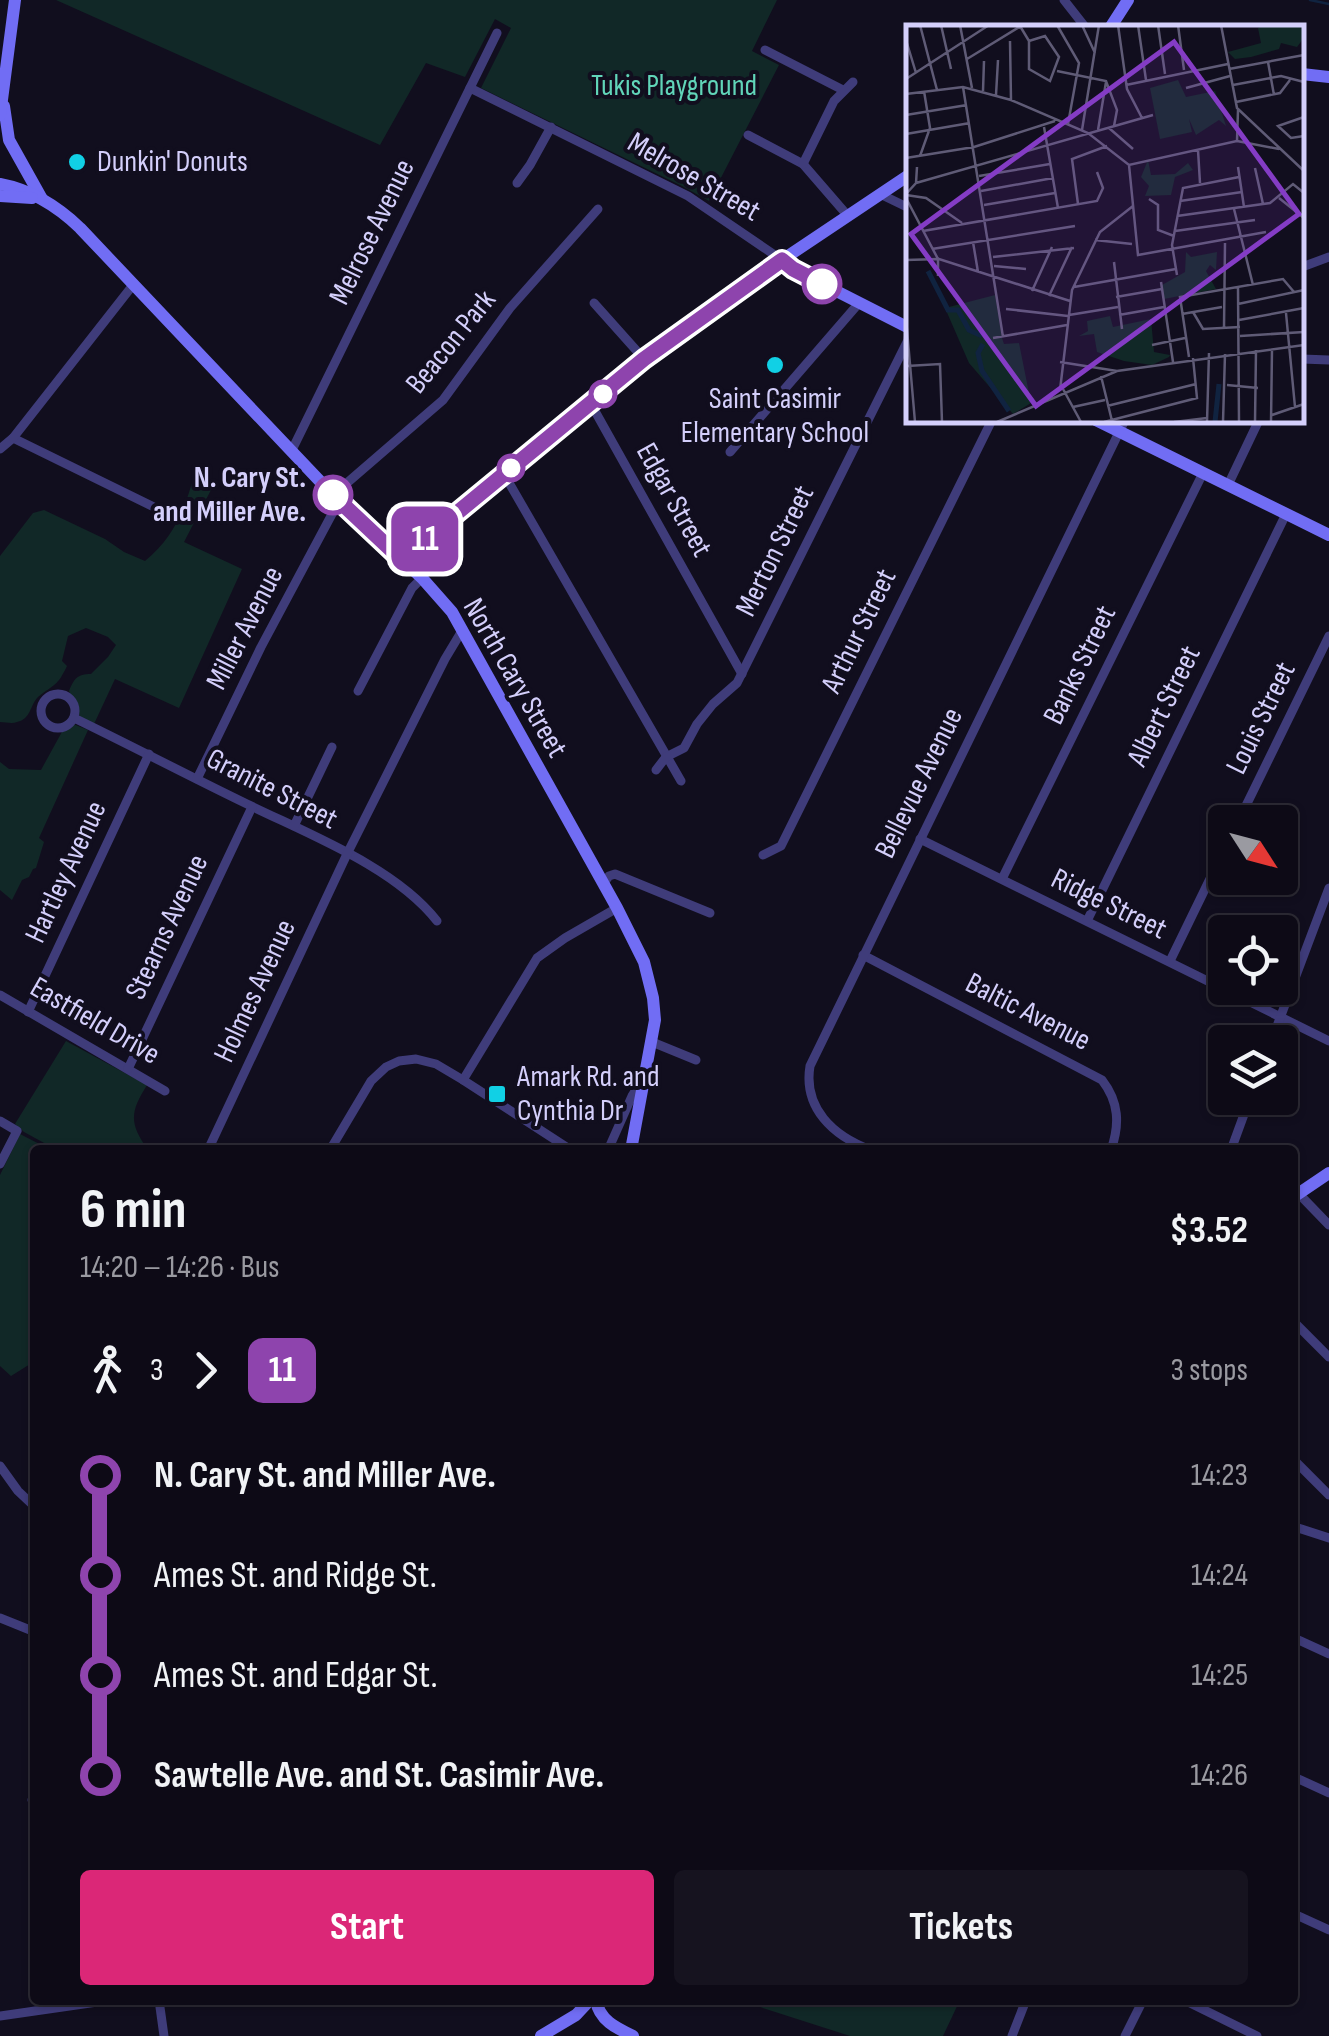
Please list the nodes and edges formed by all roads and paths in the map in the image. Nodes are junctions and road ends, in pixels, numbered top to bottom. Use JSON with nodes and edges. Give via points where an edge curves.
{"nodes":[{"id":1,"x":15,"y":0,"type":"edge"},
{"id":2,"x":1064,"y":0,"type":"edge"},
{"id":3,"x":1128,"y":0,"type":"edge"},
{"id":4,"x":1084,"y":25,"type":"edge"},
{"id":5,"x":1112,"y":25,"type":"edge"},
{"id":6,"x":497,"y":34,"type":"dead end"},
{"id":7,"x":765,"y":50,"type":"dead end"},
{"id":8,"x":1304,"y":74,"type":"edge"},
{"id":9,"x":1329,"y":78,"type":"edge"},
{"id":10,"x":853,"y":82,"type":"dead end"},
{"id":11,"x":470,"y":88,"type":"junction"},
{"id":12,"x":843,"y":90,"type":"junction"},
{"id":13,"x":3,"y":94,"type":"junction"},
{"id":14,"x":0,"y":115,"type":"edge"},
{"id":15,"x":551,"y":127,"type":"junction"},
{"id":16,"x":748,"y":135,"type":"dead end"},
{"id":17,"x":803,"y":164,"type":"junction"},
{"id":18,"x":906,"y":177,"type":"edge"},
{"id":19,"x":517,"y":183,"type":"dead end"},
{"id":20,"x":0,"y":184,"type":"edge"},
{"id":21,"x":880,"y":194,"type":"junction"},
{"id":22,"x":0,"y":196,"type":"edge"},
{"id":23,"x":42,"y":199,"type":"junction"},
{"id":24,"x":906,"y":207,"type":"edge"},
{"id":25,"x":598,"y":209,"type":"dead end"},
{"id":26,"x":848,"y":216,"type":"junction"},
{"id":27,"x":1329,"y":256,"type":"edge"},
{"id":28,"x":782,"y":260,"type":"junction"},
{"id":29,"x":1304,"y":266,"type":"edge"},
{"id":30,"x":132,"y":285,"type":"junction"},
{"id":31,"x":860,"y":302,"type":"junction"},
{"id":32,"x":594,"y":303,"type":"dead end"},
{"id":33,"x":906,"y":328,"type":"edge"},
{"id":34,"x":906,"y":344,"type":"edge"},
{"id":35,"x":644,"y":359,"type":"junction"},
{"id":36,"x":1304,"y":359,"type":"edge"},
{"id":37,"x":1329,"y":360,"type":"edge"},
{"id":38,"x":591,"y":404,"type":"junction"},
{"id":39,"x":991,"y":422,"type":"edge"},
{"id":40,"x":1258,"y":422,"type":"edge"},
{"id":41,"x":1122,"y":426,"type":"edge"},
{"id":42,"x":13,"y":438,"type":"junction"},
{"id":43,"x":0,"y":448,"type":"edge"},
{"id":44,"x":291,"y":452,"type":"junction"},
{"id":45,"x":730,"y":452,"type":"dead end"},
{"id":46,"x":1203,"y":473,"type":"junction"},
{"id":47,"x":504,"y":474,"type":"junction"},
{"id":48,"x":1228,"y":485,"type":"junction"},
{"id":49,"x":336,"y":498,"type":"junction"},
{"id":50,"x":160,"y":510,"type":"dead end"},
{"id":51,"x":1286,"y":514,"type":"junction"},
{"id":52,"x":1329,"y":535,"type":"edge"},
{"id":53,"x":401,"y":559,"type":"junction"},
{"id":54,"x":422,"y":578,"type":"junction"},
{"id":55,"x":462,"y":630,"type":"junction"},
{"id":56,"x":1329,"y":636,"type":"edge"},
{"id":57,"x":742,"y":674,"type":"junction"},
{"id":58,"x":358,"y":691,"type":"dead end"},
{"id":59,"x":74,"y":718,"type":"dead end"},
{"id":60,"x":332,"y":747,"type":"dead end"},
{"id":61,"x":149,"y":754,"type":"junction"},
{"id":62,"x":666,"y":757,"type":"junction"},
{"id":63,"x":656,"y":770,"type":"dead end"},
{"id":64,"x":197,"y":779,"type":"junction"},
{"id":65,"x":682,"y":782,"type":"dead end"},
{"id":66,"x":1246,"y":805,"type":"edge"},
{"id":67,"x":252,"y":806,"type":"junction"},
{"id":68,"x":294,"y":826,"type":"junction"},
{"id":69,"x":920,"y":839,"type":"junction"},
{"id":70,"x":347,"y":854,"type":"junction"},
{"id":71,"x":764,"y":856,"type":"dead end"},
{"id":72,"x":1002,"y":879,"type":"junction"},
{"id":73,"x":1208,"y":883,"type":"edge"},
{"id":74,"x":603,"y":884,"type":"junction"},
{"id":75,"x":1329,"y":888,"type":"edge"},
{"id":76,"x":617,"y":908,"type":"junction"},
{"id":77,"x":710,"y":913,"type":"dead end"},
{"id":78,"x":436,"y":921,"type":"dead end"},
{"id":79,"x":1087,"y":921,"type":"junction"},
{"id":80,"x":863,"y":955,"type":"junction"},
{"id":81,"x":1170,"y":961,"type":"junction"},
{"id":82,"x":0,"y":994,"type":"edge"},
{"id":83,"x":28,"y":1012,"type":"junction"},
{"id":84,"x":1280,"y":1019,"type":"junction"},
{"id":85,"x":1278,"y":1025,"type":"edge"},
{"id":86,"x":652,"y":1042,"type":"junction"},
{"id":87,"x":1329,"y":1042,"type":"edge"},
{"id":88,"x":696,"y":1060,"type":"dead end"},
{"id":89,"x":128,"y":1069,"type":"junction"},
{"id":90,"x":463,"y":1080,"type":"junction"},
{"id":91,"x":642,"y":1080,"type":"junction"},
{"id":92,"x":165,"y":1091,"type":"dead end"},
{"id":93,"x":1243,"y":1115,"type":"edge"},
{"id":94,"x":0,"y":1120,"type":"edge"},
{"id":95,"x":210,"y":1145,"type":"edge"},
{"id":96,"x":333,"y":1145,"type":"edge"},
{"id":97,"x":563,"y":1145,"type":"edge"},
{"id":98,"x":610,"y":1145,"type":"edge"},
{"id":99,"x":632,"y":1145,"type":"edge"},
{"id":100,"x":860,"y":1145,"type":"edge"},
{"id":101,"x":1112,"y":1145,"type":"edge"},
{"id":102,"x":1232,"y":1145,"type":"edge"},
{"id":103,"x":0,"y":1164,"type":"edge"},
{"id":104,"x":1329,"y":1173,"type":"edge"},
{"id":105,"x":1298,"y":1195,"type":"edge"},
{"id":106,"x":1298,"y":1198,"type":"edge"},
{"id":107,"x":1329,"y":1224,"type":"edge"},
{"id":108,"x":1298,"y":1326,"type":"edge"},
{"id":109,"x":1329,"y":1358,"type":"edge"},
{"id":110,"x":1298,"y":1464,"type":"edge"},
{"id":111,"x":0,"y":1466,"type":"edge"},
{"id":112,"x":1329,"y":1494,"type":"edge"},
{"id":113,"x":30,"y":1503,"type":"edge"},
{"id":114,"x":1298,"y":1528,"type":"edge"},
{"id":115,"x":1329,"y":1538,"type":"edge"},
{"id":116,"x":0,"y":1618,"type":"edge"},
{"id":117,"x":30,"y":1630,"type":"edge"},
{"id":118,"x":1298,"y":1641,"type":"edge"},
{"id":119,"x":1329,"y":1654,"type":"edge"},
{"id":120,"x":1298,"y":1779,"type":"edge"},
{"id":121,"x":1329,"y":1794,"type":"edge"},
{"id":122,"x":1298,"y":1916,"type":"edge"},
{"id":123,"x":1329,"y":1930,"type":"edge"},
{"id":124,"x":76,"y":2005,"type":"edge"},
{"id":125,"x":160,"y":2005,"type":"edge"},
{"id":126,"x":587,"y":2005,"type":"edge"},
{"id":127,"x":596,"y":2005,"type":"edge"},
{"id":128,"x":1024,"y":2005,"type":"edge"},
{"id":129,"x":1140,"y":2005,"type":"edge"},
{"id":130,"x":1194,"y":2005,"type":"edge"},
{"id":131,"x":0,"y":2016,"type":"edge"},
{"id":132,"x":164,"y":2036,"type":"edge"},
{"id":133,"x":542,"y":2036,"type":"edge"},
{"id":134,"x":633,"y":2036,"type":"edge"},
{"id":135,"x":1012,"y":2036,"type":"edge"},
{"id":136,"x":1125,"y":2036,"type":"edge"},
{"id":137,"x":1257,"y":2036,"type":"edge"}],
"edges":[{"from":1,"to":13,"type":"street"},
{"from":2,"to":4,"type":"street"},
{"from":3,"to":5,"type":"street"},
{"from":6,"to":11,"type":"street","name":"Melrose Avenue"},
{"from":7,"to":12,"type":"street"},
{"from":8,"to":9,"type":"street"},
{"from":10,"to":12,"type":"street"},
{"from":11,"to":15,"type":"street","name":"Melrose Street"},
{"from":11,"to":44,"type":"street","name":"Melrose Avenue"},
{"from":12,"to":17,"type":"street"},
{"from":13,"to":14,"type":"street"},
{"from":13,"to":23,"type":"street","via":[[10,140]]},
{"from":15,"to":19,"type":"street"},
{"from":15,"to":28,"type":"street","name":"Melrose Street","via":[[688,196]]},
{"from":16,"to":17,"type":"street"},
{"from":17,"to":26,"type":"street"},
{"from":18,"to":21,"type":"street"},
{"from":20,"to":23,"type":"street","name":"North Cary Street"},
{"from":21,"to":24,"type":"street"},
{"from":21,"to":26,"type":"street"},
{"from":22,"to":23,"type":"street"},
{"from":23,"to":30,"type":"street","name":"North Cary Street","via":[[80,228]]},
{"from":25,"to":49,"type":"street","name":"Beacon Park","via":[[510,308],[443,400]]},
{"from":26,"to":28,"type":"street"},
{"from":27,"to":29,"type":"street"},
{"from":28,"to":31,"type":"street"},
{"from":28,"to":35,"type":"street"},
{"from":30,"to":42,"type":"street"},
{"from":30,"to":44,"type":"street","name":"North Cary Street"},
{"from":31,"to":33,"type":"street"},
{"from":31,"to":45,"type":"street"},
{"from":32,"to":35,"type":"street"},
{"from":34,"to":57,"type":"street","name":"Merton Street"},
{"from":35,"to":38,"type":"street"},
{"from":36,"to":37,"type":"street"},
{"from":38,"to":47,"type":"street"},
{"from":38,"to":57,"type":"street","name":"Edgar Street"},
{"from":39,"to":71,"type":"street","name":"Arthur Street","via":[[780,846]]},
{"from":40,"to":48,"type":"street"},
{"from":41,"to":46,"type":"street"},
{"from":41,"to":69,"type":"street","name":"Bellevue Avenue"},
{"from":42,"to":43,"type":"street"},
{"from":42,"to":50,"type":"street"},
{"from":44,"to":49,"type":"street","name":"North Cary Street"},
{"from":46,"to":48,"type":"street"},
{"from":46,"to":72,"type":"street","name":"Banks Street"},
{"from":47,"to":53,"type":"street"},
{"from":47,"to":62,"type":"street"},
{"from":48,"to":51,"type":"street"},
{"from":49,"to":53,"type":"street","name":"North Cary Street"},
{"from":49,"to":64,"type":"street","name":"Miller Avenue"},
{"from":51,"to":52,"type":"street"},
{"from":51,"to":79,"type":"street","name":"Albert Street"},
{"from":53,"to":54,"type":"street","name":"North Cary Street"},
{"from":54,"to":55,"type":"street","name":"North Cary Street"},
{"from":54,"to":58,"type":"street"},
{"from":55,"to":70,"type":"street","name":"Holmes Avenue"},
{"from":55,"to":74,"type":"street","name":"North Cary Street"},
{"from":56,"to":66,"type":"street","name":"Louis Street"},
{"from":57,"to":62,"type":"street","name":"Merton Street","via":[[684,748]]},
{"from":59,"to":61,"type":"street","name":"Granite Street"},
{"from":60,"to":68,"type":"street"},
{"from":61,"to":64,"type":"street","name":"Granite Street"},
{"from":61,"to":83,"type":"street","name":"Hartley Avenue"},
{"from":62,"to":63,"type":"street","name":"Merton Street"},
{"from":62,"to":65,"type":"street"},
{"from":64,"to":67,"type":"street","name":"Granite Street"},
{"from":67,"to":68,"type":"street","name":"Granite Street"},
{"from":67,"to":89,"type":"street","name":"Stearns Avenue"},
{"from":68,"to":70,"type":"street","name":"Granite Street"},
{"from":69,"to":72,"type":"street","name":"Ridge Street"},
{"from":69,"to":80,"type":"street","name":"Bellevue Avenue"},
{"from":70,"to":78,"type":"street","name":"Granite Street","via":[[394,879]]},
{"from":70,"to":95,"type":"street","name":"Holmes Avenue"},
{"from":72,"to":79,"type":"street","name":"Ridge Street"},
{"from":73,"to":81,"type":"street"},
{"from":74,"to":76,"type":"street","name":"North Cary Street"},
{"from":74,"to":77,"type":"street","via":[[615,874]]},
{"from":75,"to":84,"type":"street"},
{"from":76,"to":86,"type":"street","name":"North Cary Street","via":[[644,962],[653,998]]},
{"from":76,"to":90,"type":"street","via":[[537,958]]},
{"from":79,"to":81,"type":"street","name":"Ridge Street"},
{"from":80,"to":100,"type":"street","name":"Bellevue Avenue","via":[[807,1084],[826,1120]]},
{"from":80,"to":101,"type":"street","name":"Baltic Avenue","via":[[1102,1080],[1118,1114]]},
{"from":81,"to":84,"type":"street","name":"Ridge Street"},
{"from":82,"to":83,"type":"street","name":"Eastfield Drive"},
{"from":83,"to":89,"type":"street","name":"Eastfield Drive"},
{"from":84,"to":85,"type":"street"},
{"from":84,"to":87,"type":"street","name":"Ridge Street"},
{"from":86,"to":88,"type":"street"},
{"from":86,"to":91,"type":"street","name":"North Cary Street"},
{"from":89,"to":92,"type":"street","name":"Eastfield Drive"},
{"from":90,"to":96,"type":"street","via":[[436,1064],[399,1061],[371,1082]]},
{"from":90,"to":97,"type":"street"},
{"from":91,"to":98,"type":"street","name":"North Cary Street"},
{"from":91,"to":99,"type":"street","name":"North Cary Street"},
{"from":93,"to":102,"type":"street"},
{"from":94,"to":103,"type":"street","via":[[17,1131]]},
{"from":104,"to":105,"type":"street"},
{"from":106,"to":107,"type":"street"},
{"from":108,"to":109,"type":"street"},
{"from":110,"to":112,"type":"street"},
{"from":111,"to":113,"type":"street"},
{"from":114,"to":115,"type":"street"},
{"from":116,"to":117,"type":"street"},
{"from":118,"to":119,"type":"street"},
{"from":120,"to":121,"type":"street"},
{"from":122,"to":123,"type":"street"},
{"from":124,"to":131,"type":"street"},
{"from":125,"to":132,"type":"street"},
{"from":126,"to":133,"type":"street"},
{"from":127,"to":134,"type":"street"},
{"from":128,"to":135,"type":"street"},
{"from":129,"to":136,"type":"street"},
{"from":130,"to":137,"type":"street"}]}
